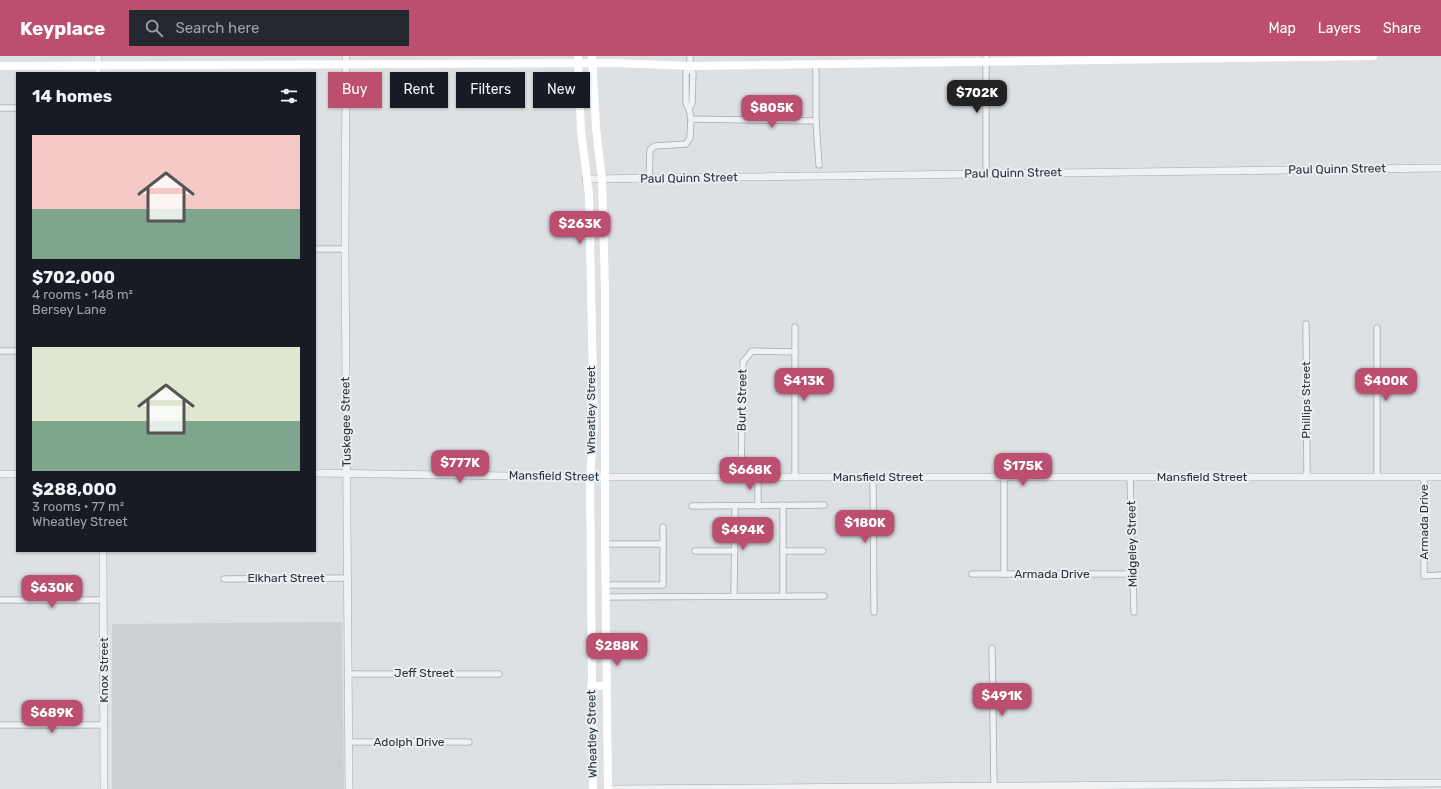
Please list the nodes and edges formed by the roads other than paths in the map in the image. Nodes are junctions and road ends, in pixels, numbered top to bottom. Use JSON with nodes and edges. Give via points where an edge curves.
{"nodes":[{"id":1,"x":98,"y":56,"type":"edge"},
{"id":2,"x":254,"y":56,"type":"edge"},
{"id":3,"x":690,"y":56,"type":"edge"},
{"id":4,"x":1373,"y":56,"type":"edge"},
{"id":5,"x":1260,"y":57,"type":"edge"},
{"id":6,"x":1078,"y":58,"type":"edge"},
{"id":7,"x":890,"y":59,"type":"edge"},
{"id":8,"x":986,"y":59,"type":"edge"},
{"id":9,"x":346,"y":60,"type":"edge"},
{"id":10,"x":461,"y":60,"type":"edge"},
{"id":11,"x":578,"y":60,"type":"edge"},
{"id":12,"x":592,"y":60,"type":"edge"},
{"id":13,"x":815,"y":64,"type":"junction"},
{"id":14,"x":255,"y":65,"type":"junction"},
{"id":15,"x":0,"y":66,"type":"edge"},
{"id":16,"x":690,"y":68,"type":"junction"},
{"id":17,"x":98,"y":69,"type":"edge"},
{"id":18,"x":0,"y":108,"type":"edge"},
{"id":19,"x":16,"y":108,"type":"edge"},
{"id":20,"x":691,"y":119,"type":"junction"},
{"id":21,"x":816,"y":121,"type":"junction"},
{"id":22,"x":819,"y":165,"type":"dead end"},
{"id":23,"x":1441,"y":168,"type":"edge"},
{"id":24,"x":986,"y":173,"type":"junction"},
{"id":25,"x":649,"y":178,"type":"junction"},
{"id":26,"x":586,"y":179,"type":"junction"},
{"id":27,"x":602,"y":179,"type":"junction"},
{"id":28,"x":316,"y":249,"type":"edge"},
{"id":29,"x":345,"y":249,"type":"junction"},
{"id":30,"x":591,"y":279,"type":"junction"},
{"id":31,"x":605,"y":279,"type":"junction"},
{"id":32,"x":1306,"y":324,"type":"dead end"},
{"id":33,"x":795,"y":327,"type":"dead end"},
{"id":34,"x":1377,"y":328,"type":"dead end"},
{"id":35,"x":0,"y":351,"type":"edge"},
{"id":36,"x":16,"y":351,"type":"edge"},
{"id":37,"x":795,"y":352,"type":"junction"},
{"id":38,"x":592,"y":378,"type":"junction"},
{"id":39,"x":606,"y":378,"type":"junction"},
{"id":40,"x":316,"y":473,"type":"edge"},
{"id":41,"x":347,"y":473,"type":"junction"},
{"id":42,"x":0,"y":474,"type":"edge"},
{"id":43,"x":16,"y":474,"type":"edge"},
{"id":44,"x":741,"y":476,"type":"junction"},
{"id":45,"x":758,"y":476,"type":"junction"},
{"id":46,"x":795,"y":476,"type":"junction"},
{"id":47,"x":1306,"y":476,"type":"junction"},
{"id":48,"x":590,"y":477,"type":"junction"},
{"id":49,"x":604,"y":477,"type":"junction"},
{"id":50,"x":873,"y":477,"type":"junction"},
{"id":51,"x":1004,"y":477,"type":"junction"},
{"id":52,"x":1130,"y":477,"type":"junction"},
{"id":53,"x":1377,"y":477,"type":"junction"},
{"id":54,"x":1424,"y":477,"type":"junction"},
{"id":55,"x":1441,"y":477,"type":"edge"},
{"id":56,"x":783,"y":505,"type":"junction"},
{"id":57,"x":824,"y":505,"type":"dead end"},
{"id":58,"x":692,"y":506,"type":"dead end"},
{"id":59,"x":735,"y":506,"type":"junction"},
{"id":60,"x":758,"y":506,"type":"junction"},
{"id":61,"x":663,"y":527,"type":"dead end"},
{"id":62,"x":605,"y":544,"type":"junction"},
{"id":63,"x":663,"y":544,"type":"junction"},
{"id":64,"x":695,"y":551,"type":"dead end"},
{"id":65,"x":735,"y":551,"type":"junction"},
{"id":66,"x":783,"y":551,"type":"junction"},
{"id":67,"x":823,"y":551,"type":"dead end"},
{"id":68,"x":103,"y":552,"type":"edge"},
{"id":69,"x":972,"y":574,"type":"dead end"},
{"id":70,"x":1004,"y":574,"type":"junction"},
{"id":71,"x":1132,"y":574,"type":"junction"},
{"id":72,"x":1441,"y":575,"type":"edge"},
{"id":73,"x":347,"y":578,"type":"junction"},
{"id":74,"x":224,"y":579,"type":"dead end"},
{"id":75,"x":591,"y":585,"type":"junction"},
{"id":76,"x":605,"y":585,"type":"junction"},
{"id":77,"x":734,"y":596,"type":"junction"},
{"id":78,"x":783,"y":596,"type":"junction"},
{"id":79,"x":824,"y":596,"type":"dead end"},
{"id":80,"x":605,"y":597,"type":"junction"},
{"id":81,"x":0,"y":600,"type":"edge"},
{"id":82,"x":103,"y":600,"type":"junction"},
{"id":83,"x":874,"y":612,"type":"dead end"},
{"id":84,"x":1134,"y":612,"type":"dead end"},
{"id":85,"x":992,"y":648,"type":"dead end"},
{"id":86,"x":348,"y":674,"type":"junction"},
{"id":87,"x":499,"y":674,"type":"dead end"},
{"id":88,"x":591,"y":686,"type":"junction"},
{"id":89,"x":607,"y":686,"type":"junction"},
{"id":90,"x":0,"y":725,"type":"edge"},
{"id":91,"x":104,"y":725,"type":"junction"},
{"id":92,"x":349,"y":742,"type":"junction"},
{"id":93,"x":470,"y":742,"type":"dead end"},
{"id":94,"x":1441,"y":783,"type":"edge"},
{"id":95,"x":994,"y":786,"type":"junction"},
{"id":96,"x":1014,"y":787,"type":"edge"},
{"id":97,"x":875,"y":788,"type":"edge"},
{"id":98,"x":964,"y":788,"type":"edge"},
{"id":99,"x":104,"y":789,"type":"edge"},
{"id":100,"x":349,"y":789,"type":"edge"},
{"id":101,"x":593,"y":789,"type":"edge"},
{"id":102,"x":609,"y":789,"type":"edge"},
{"id":103,"x":696,"y":789,"type":"edge"},
{"id":104,"x":785,"y":789,"type":"edge"}],
"edges":[{"from":1,"to":17,"type":"street"},
{"from":2,"to":14,"type":"main road"},
{"from":3,"to":16,"type":"street"},
{"from":4,"to":5,"type":"main road"},
{"from":5,"to":6,"type":"main road"},
{"from":6,"to":8,"type":"main road"},
{"from":7,"to":8,"type":"main road"},
{"from":7,"to":13,"type":"main road"},
{"from":8,"to":24,"type":"street"},
{"from":9,"to":10,"type":"main road"},
{"from":9,"to":14,"type":"main road"},
{"from":9,"to":29,"type":"street","name":"Tuskegee Street"},
{"from":10,"to":11,"type":"main road"},
{"from":11,"to":12,"type":"main road"},
{"from":11,"to":26,"type":"main road","name":"Wheatley Street"},
{"from":12,"to":16,"type":"main road"},
{"from":12,"to":27,"type":"main road","name":"Wheatley Street"},
{"from":13,"to":16,"type":"main road"},
{"from":13,"to":21,"type":"street"},
{"from":14,"to":17,"type":"main road"},
{"from":15,"to":17,"type":"main road"},
{"from":16,"to":20,"type":"street","via":[[686,72],[686,103]]},
{"from":18,"to":19,"type":"street"},
{"from":20,"to":21,"type":"street"},
{"from":20,"to":25,"type":"street","via":[[690,138],[686,144],[655,146],[650,150]]},
{"from":21,"to":22,"type":"street"},
{"from":23,"to":24,"type":"street","name":"Paul Quinn Street"},
{"from":24,"to":25,"type":"street","name":"Paul Quinn Street"},
{"from":25,"to":27,"type":"street","name":"Paul Quinn Street"},
{"from":26,"to":27,"type":"street","name":"Paul Quinn Street"},
{"from":26,"to":30,"type":"main road","name":"Wheatley Street","via":[[589,195]]},
{"from":27,"to":31,"type":"main road","name":"Wheatley Street"},
{"from":28,"to":29,"type":"street"},
{"from":29,"to":41,"type":"street","name":"Tuskegee Street"},
{"from":30,"to":31,"type":"main road"},
{"from":30,"to":38,"type":"main road","name":"Wheatley Street"},
{"from":31,"to":39,"type":"main road","name":"Wheatley Street"},
{"from":32,"to":47,"type":"street","name":"Phillips Street"},
{"from":33,"to":37,"type":"street"},
{"from":34,"to":53,"type":"street"},
{"from":35,"to":36,"type":"street"},
{"from":37,"to":44,"type":"street","name":"Burt Street","via":[[752,351],[743,362]]},
{"from":37,"to":46,"type":"street"},
{"from":38,"to":39,"type":"main road"},
{"from":38,"to":48,"type":"main road","name":"Wheatley Street","via":[[594,427]]},
{"from":39,"to":49,"type":"main road","name":"Wheatley Street"},
{"from":40,"to":41,"type":"street","name":"Mansfield Street"},
{"from":41,"to":48,"type":"street","name":"Mansfield Street"},
{"from":41,"to":73,"type":"street","name":"Tuskegee Street"},
{"from":42,"to":43,"type":"street"},
{"from":44,"to":45,"type":"street","name":"Mansfield Street"},
{"from":44,"to":49,"type":"street","name":"Mansfield Street"},
{"from":45,"to":46,"type":"street","name":"Mansfield Street"},
{"from":45,"to":60,"type":"street"},
{"from":46,"to":50,"type":"street","name":"Mansfield Street"},
{"from":47,"to":52,"type":"street","name":"Mansfield Street"},
{"from":47,"to":53,"type":"street","name":"Mansfield Street"},
{"from":48,"to":49,"type":"street","name":"Mansfield Street"},
{"from":48,"to":75,"type":"main road","name":"Wheatley Street"},
{"from":49,"to":62,"type":"main road","name":"Wheatley Street"},
{"from":50,"to":51,"type":"street","name":"Mansfield Street"},
{"from":50,"to":83,"type":"street"},
{"from":51,"to":52,"type":"street","name":"Mansfield Street"},
{"from":51,"to":70,"type":"street"},
{"from":52,"to":71,"type":"street","name":"Midgeley Street"},
{"from":53,"to":54,"type":"street","name":"Mansfield Street"},
{"from":54,"to":55,"type":"street","name":"Mansfield Street"},
{"from":54,"to":72,"type":"street","name":"Armada Drive","via":[[1424,576]]},
{"from":56,"to":57,"type":"street"},
{"from":56,"to":60,"type":"street"},
{"from":56,"to":66,"type":"street"},
{"from":58,"to":59,"type":"street"},
{"from":59,"to":60,"type":"street"},
{"from":59,"to":65,"type":"street"},
{"from":61,"to":63,"type":"street"},
{"from":62,"to":63,"type":"street"},
{"from":62,"to":76,"type":"main road","name":"Wheatley Street"},
{"from":63,"to":76,"type":"street","via":[[663,585]]},
{"from":64,"to":65,"type":"street"},
{"from":65,"to":77,"type":"street"},
{"from":66,"to":67,"type":"street"},
{"from":66,"to":78,"type":"street"},
{"from":68,"to":82,"type":"street","name":"Knox Street"},
{"from":69,"to":70,"type":"street","name":"Armada Drive"},
{"from":70,"to":71,"type":"street","name":"Armada Drive"},
{"from":71,"to":84,"type":"street","name":"Midgeley Street"},
{"from":73,"to":74,"type":"street","name":"Elkhart Street"},
{"from":73,"to":86,"type":"street","name":"Tuskegee Street"},
{"from":75,"to":76,"type":"main road"},
{"from":75,"to":88,"type":"main road","name":"Wheatley Street"},
{"from":76,"to":80,"type":"main road","name":"Wheatley Street"},
{"from":77,"to":78,"type":"street"},
{"from":77,"to":80,"type":"street"},
{"from":78,"to":79,"type":"street"},
{"from":80,"to":89,"type":"main road","name":"Wheatley Street"},
{"from":81,"to":82,"type":"street"},
{"from":82,"to":91,"type":"street","name":"Knox Street"},
{"from":85,"to":95,"type":"street"},
{"from":86,"to":87,"type":"street","name":"Jeff Street"},
{"from":86,"to":92,"type":"street","name":"Tuskegee Street"},
{"from":88,"to":89,"type":"main road"},
{"from":88,"to":101,"type":"main road","name":"Wheatley Street"},
{"from":89,"to":102,"type":"main road","name":"Wheatley Street"},
{"from":90,"to":91,"type":"street"},
{"from":91,"to":99,"type":"street","name":"Knox Street"},
{"from":92,"to":93,"type":"street","name":"Adolph Drive"},
{"from":92,"to":100,"type":"street","name":"Tuskegee Street"},
{"from":94,"to":96,"type":"street"},
{"from":95,"to":96,"type":"street"},
{"from":95,"to":98,"type":"street"},
{"from":97,"to":98,"type":"street"},
{"from":97,"to":104,"type":"street"},
{"from":102,"to":103,"type":"street"},
{"from":103,"to":104,"type":"street"}]}
